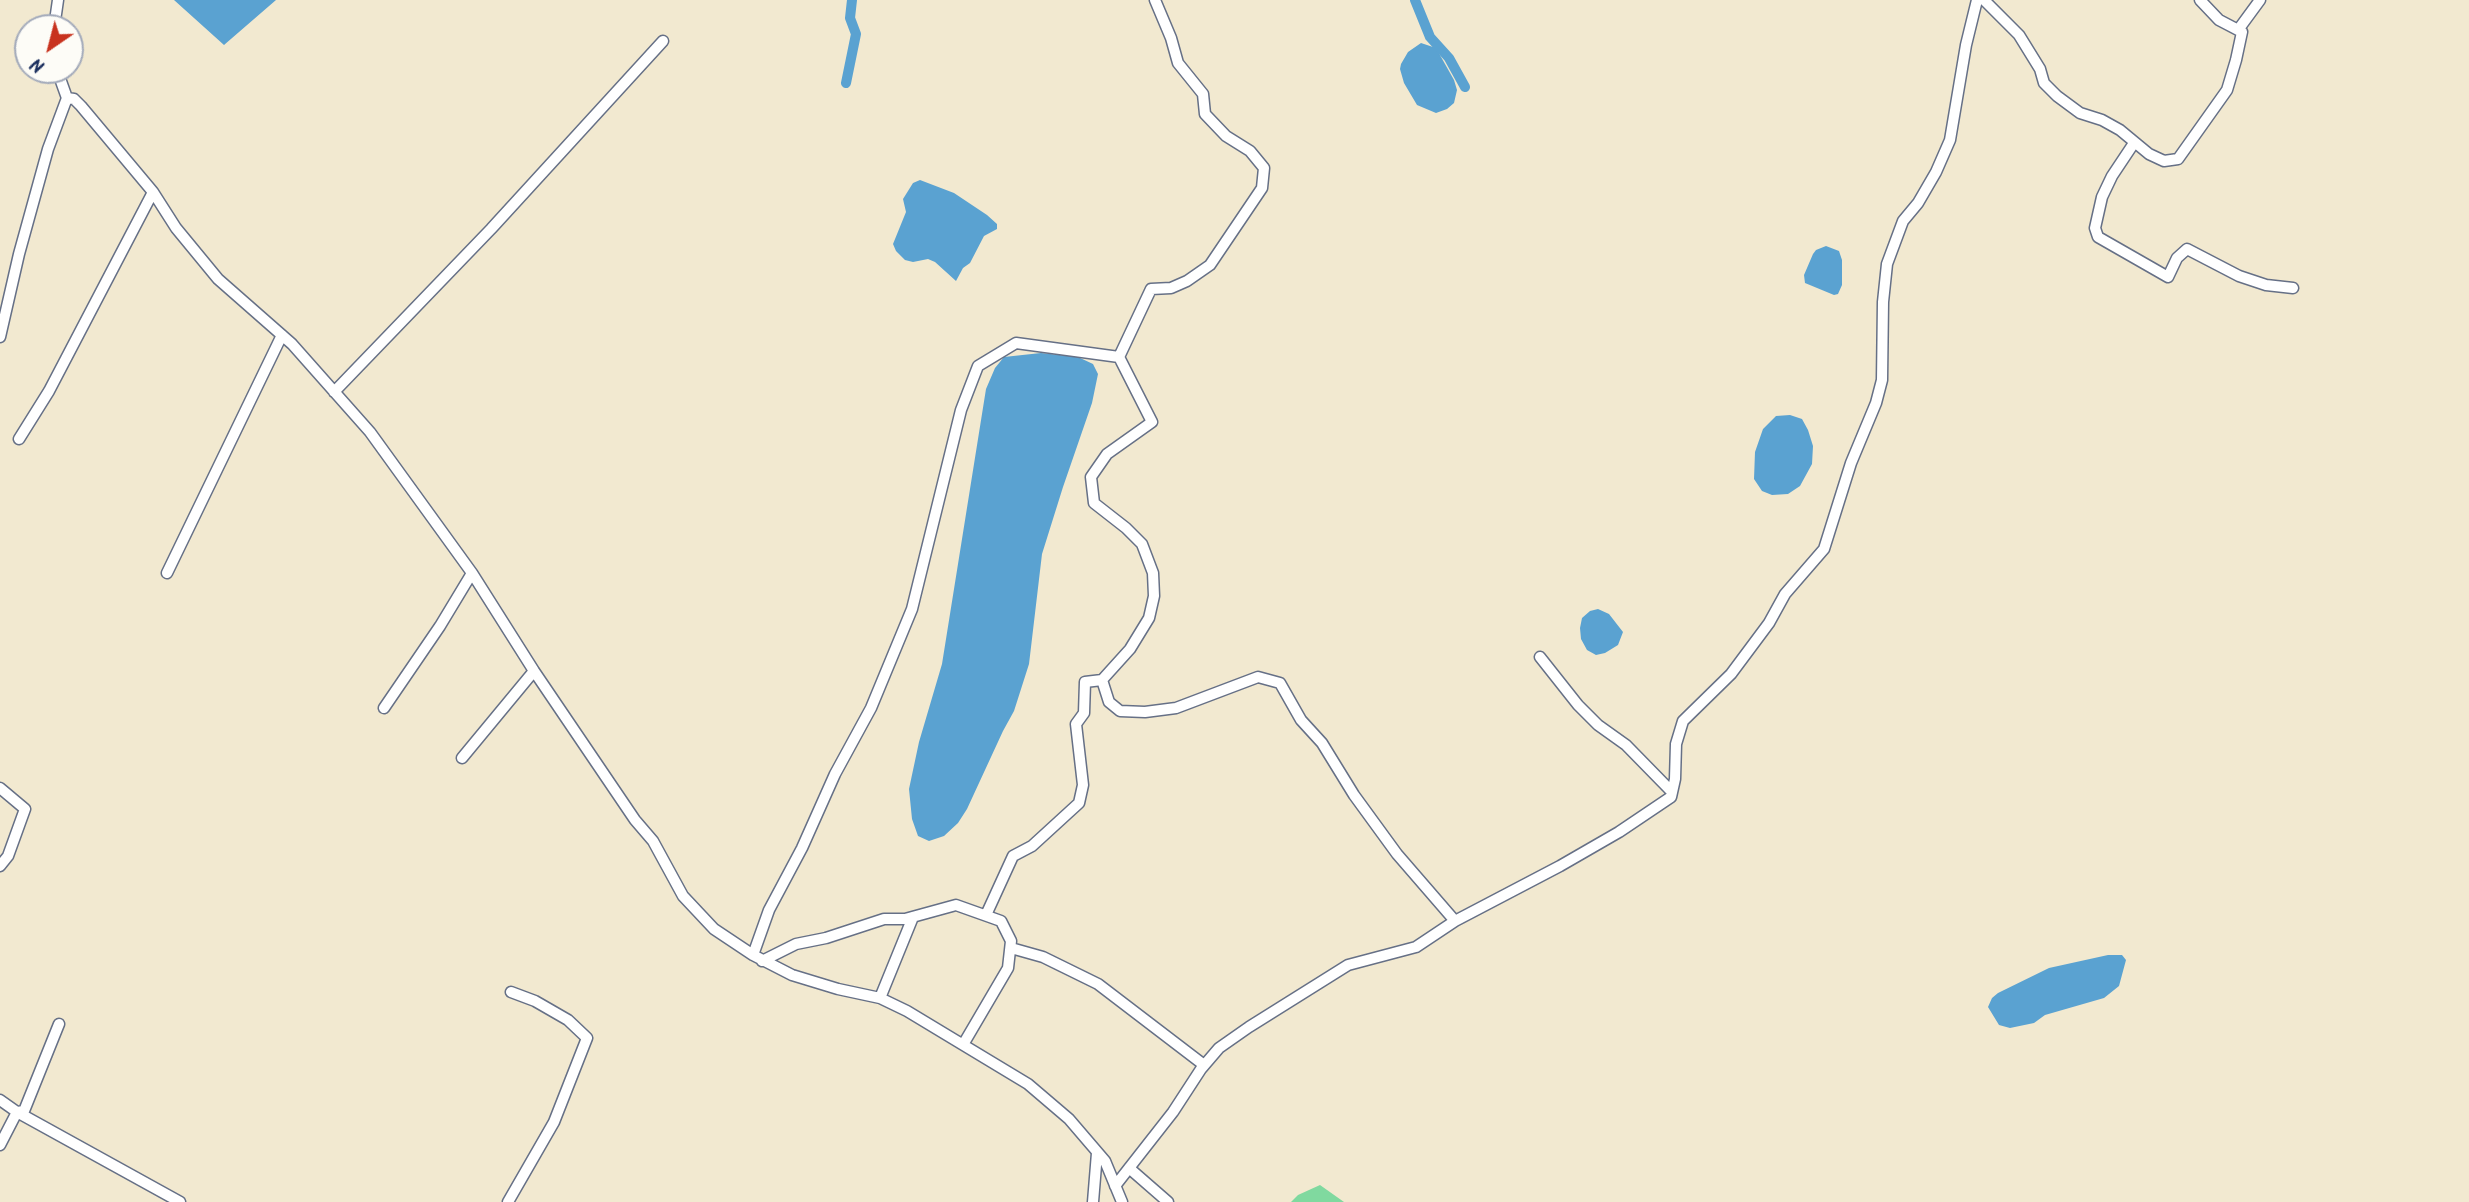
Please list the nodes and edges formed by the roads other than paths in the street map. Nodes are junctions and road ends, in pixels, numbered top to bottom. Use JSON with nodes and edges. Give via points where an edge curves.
{"nodes":[{"id":1,"x":1155,"y":0,"type":"edge"},
{"id":2,"x":1977,"y":0,"type":"edge"},
{"id":3,"x":1984,"y":0,"type":"edge"},
{"id":4,"x":2200,"y":0,"type":"edge"},
{"id":5,"x":2260,"y":0,"type":"edge"},
{"id":6,"x":2238,"y":30,"type":"junction"},
{"id":7,"x":663,"y":41,"type":"dead end"},
{"id":8,"x":62,"y":84,"type":"edge"},
{"id":9,"x":67,"y":98,"type":"junction"},
{"id":10,"x":2134,"y":143,"type":"junction"},
{"id":11,"x":153,"y":192,"type":"junction"},
{"id":12,"x":2293,"y":288,"type":"dead end"},
{"id":13,"x":282,"y":335,"type":"junction"},
{"id":14,"x":0,"y":337,"type":"edge"},
{"id":15,"x":1119,"y":357,"type":"junction"},
{"id":16,"x":334,"y":392,"type":"junction"},
{"id":17,"x":19,"y":439,"type":"dead end"},
{"id":18,"x":167,"y":573,"type":"dead end"},
{"id":19,"x":472,"y":573,"type":"junction"},
{"id":20,"x":1540,"y":657,"type":"dead end"},
{"id":21,"x":534,"y":671,"type":"junction"},
{"id":22,"x":1102,"y":680,"type":"junction"},
{"id":23,"x":384,"y":708,"type":"dead end"},
{"id":24,"x":462,"y":758,"type":"dead end"},
{"id":25,"x":0,"y":788,"type":"edge"},
{"id":26,"x":1672,"y":792,"type":"junction"},
{"id":27,"x":0,"y":866,"type":"edge"},
{"id":28,"x":986,"y":915,"type":"junction"},
{"id":29,"x":913,"y":917,"type":"junction"},
{"id":30,"x":1455,"y":922,"type":"junction"},
{"id":31,"x":1011,"y":948,"type":"junction"},
{"id":32,"x":758,"y":958,"type":"junction"},
{"id":33,"x":511,"y":992,"type":"dead end"},
{"id":34,"x":880,"y":998,"type":"junction"},
{"id":35,"x":59,"y":1024,"type":"dead end"},
{"id":36,"x":964,"y":1043,"type":"junction"},
{"id":37,"x":1204,"y":1065,"type":"junction"},
{"id":38,"x":0,"y":1100,"type":"edge"},
{"id":39,"x":17,"y":1112,"type":"junction"},
{"id":40,"x":0,"y":1145,"type":"edge"},
{"id":41,"x":1097,"y":1153,"type":"junction"},
{"id":42,"x":1129,"y":1168,"type":"junction"},
{"id":43,"x":1115,"y":1186,"type":"junction"},
{"id":44,"x":180,"y":1202,"type":"edge"},
{"id":45,"x":509,"y":1202,"type":"edge"},
{"id":46,"x":1093,"y":1202,"type":"edge"},
{"id":47,"x":1122,"y":1202,"type":"edge"},
{"id":48,"x":1168,"y":1202,"type":"edge"}],
"edges":[{"from":1,"to":15,"type":"street","via":[[1178,63],[1203,94],[1205,114],[1265,167],[1262,188],[1210,265],[1171,288],[1151,289]]},
{"from":2,"to":26,"type":"street","via":[[1950,140],[1936,172],[1903,221],[1887,264],[1882,380],[1824,549],[1784,594],[1769,623],[1731,674],[1683,721]]},
{"from":3,"to":10,"type":"street","via":[[2019,35],[2044,83],[2057,96],[2081,113],[2120,130]]},
{"from":4,"to":6,"type":"street","via":[[2219,20]]},
{"from":5,"to":6,"type":"street"},
{"from":6,"to":10,"type":"street","via":[[2242,32],[2227,90],[2178,159],[2164,161]]},
{"from":7,"to":16,"type":"street"},
{"from":8,"to":9,"type":"street"},
{"from":9,"to":11,"type":"street","via":[[82,106]]},
{"from":9,"to":14,"type":"street","via":[[48,149]]},
{"from":10,"to":12,"type":"street","via":[[2102,197],[2095,228],[2098,237],[2168,276],[2187,248],[2239,276]]},
{"from":11,"to":13,"type":"street","via":[[218,279]]},
{"from":11,"to":17,"type":"street"},
{"from":13,"to":16,"type":"street"},
{"from":13,"to":18,"type":"street"},
{"from":15,"to":22,"type":"street","via":[[1152,422],[1107,454],[1091,477],[1094,502],[1142,544],[1153,573],[1154,596],[1149,618],[1130,649]]},
{"from":15,"to":32,"type":"street","via":[[1016,342],[978,366],[961,410],[912,609],[871,708],[769,910]]},
{"from":16,"to":19,"type":"street","via":[[370,432]]},
{"from":19,"to":21,"type":"street"},
{"from":19,"to":23,"type":"street"},
{"from":20,"to":26,"type":"street","via":[[1578,705]]},
{"from":21,"to":24,"type":"street"},
{"from":21,"to":32,"type":"street","via":[[653,841],[683,896],[714,929]]},
{"from":22,"to":28,"type":"street","via":[[1086,682],[1084,713],[1076,724],[1083,785],[1079,803],[1032,846],[1013,856]]},
{"from":22,"to":30,"type":"street","via":[[1115,708],[1145,712],[1176,708],[1258,677],[1280,683],[1382,835]]},
{"from":25,"to":27,"type":"street","via":[[25,809]]},
{"from":26,"to":30,"type":"street","via":[[1619,832]]},
{"from":28,"to":29,"type":"street","via":[[957,905]]},
{"from":28,"to":31,"type":"street","via":[[1001,921]]},
{"from":29,"to":32,"type":"street","via":[[884,919]]},
{"from":29,"to":34,"type":"street"},
{"from":30,"to":37,"type":"street","via":[[1416,947],[1348,965],[1249,1027]]},
{"from":31,"to":36,"type":"street","via":[[1009,968]]},
{"from":31,"to":37,"type":"street","via":[[1043,957],[1098,984]]},
{"from":32,"to":34,"type":"street","via":[[792,975]]},
{"from":33,"to":45,"type":"street","via":[[568,1020],[587,1038],[554,1122]]},
{"from":34,"to":36,"type":"street"},
{"from":35,"to":39,"type":"street","via":[[24,1111]]},
{"from":36,"to":41,"type":"street","via":[[1028,1084],[1069,1119]]},
{"from":37,"to":42,"type":"street"},
{"from":38,"to":39,"type":"street"},
{"from":39,"to":40,"type":"street"},
{"from":39,"to":44,"type":"street"},
{"from":41,"to":43,"type":"street"},
{"from":41,"to":46,"type":"street"},
{"from":42,"to":43,"type":"street"},
{"from":42,"to":48,"type":"street"},
{"from":43,"to":47,"type":"street"}]}
